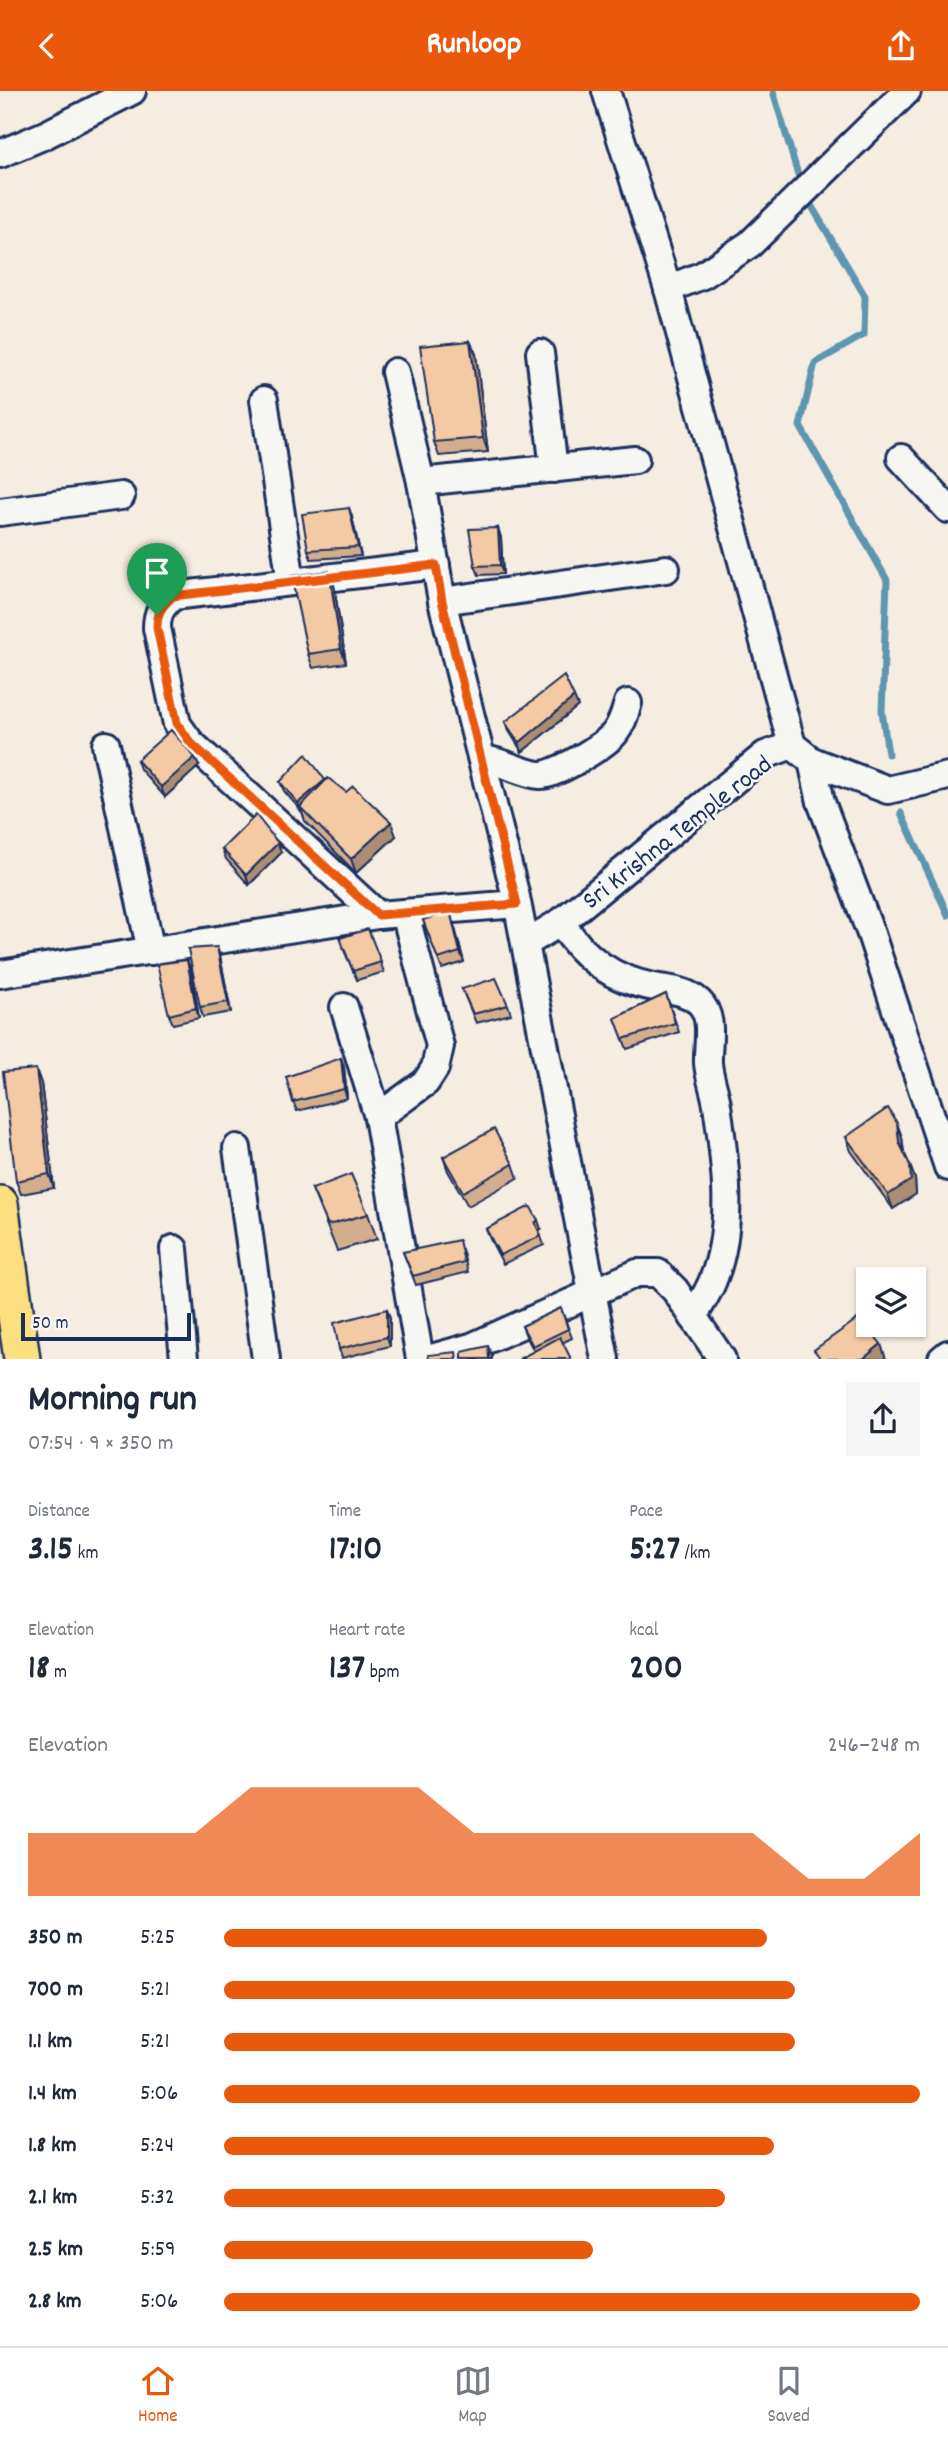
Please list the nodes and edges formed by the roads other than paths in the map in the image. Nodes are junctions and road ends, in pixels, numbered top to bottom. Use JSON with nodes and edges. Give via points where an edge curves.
{"nodes":[{"id":1,"x":132,"y":91,"type":"edge"},
{"id":2,"x":606,"y":91,"type":"edge"},
{"id":3,"x":907,"y":91,"type":"edge"},
{"id":4,"x":0,"y":154,"type":"edge"},
{"id":5,"x":668,"y":289,"type":"junction"},
{"id":6,"x":540,"y":353,"type":"dead end"},
{"id":7,"x":395,"y":372,"type":"dead end"},
{"id":8,"x":264,"y":400,"type":"dead end"},
{"id":9,"x":901,"y":458,"type":"dead end"},
{"id":10,"x":635,"y":460,"type":"dead end"},
{"id":11,"x":554,"y":469,"type":"junction"},
{"id":12,"x":421,"y":482,"type":"junction"},
{"id":13,"x":121,"y":496,"type":"dead end"},
{"id":14,"x":948,"y":509,"type":"edge"},
{"id":15,"x":0,"y":512,"type":"edge"},
{"id":16,"x":436,"y":565,"type":"junction"},
{"id":17,"x":666,"y":569,"type":"dead end"},
{"id":18,"x":291,"y":582,"type":"junction"},
{"id":19,"x":442,"y":601,"type":"junction"},
{"id":20,"x":628,"y":702,"type":"dead end"},
{"id":21,"x":106,"y":745,"type":"dead end"},
{"id":22,"x":802,"y":753,"type":"junction"},
{"id":23,"x":482,"y":759,"type":"junction"},
{"id":24,"x":948,"y":776,"type":"edge"},
{"id":25,"x":517,"y":904,"type":"junction"},
{"id":26,"x":405,"y":913,"type":"junction"},
{"id":27,"x":378,"y":915,"type":"junction"},
{"id":28,"x":561,"y":922,"type":"junction"},
{"id":29,"x":526,"y":943,"type":"junction"},
{"id":30,"x":151,"y":950,"type":"junction"},
{"id":31,"x":0,"y":974,"type":"edge"},
{"id":32,"x":344,"y":1007,"type":"dead end"},
{"id":33,"x":378,"y":1117,"type":"junction"},
{"id":34,"x":237,"y":1148,"type":"dead end"},
{"id":35,"x":948,"y":1167,"type":"edge"},
{"id":36,"x":0,"y":1204,"type":"edge"},
{"id":37,"x":174,"y":1249,"type":"dead end"},
{"id":38,"x":592,"y":1295,"type":"junction"},
{"id":39,"x":693,"y":1317,"type":"junction"},
{"id":40,"x":948,"y":1355,"type":"edge"},
{"id":41,"x":22,"y":1359,"type":"edge"},
{"id":42,"x":184,"y":1359,"type":"edge"},
{"id":43,"x":266,"y":1359,"type":"edge"},
{"id":44,"x":420,"y":1359,"type":"edge"},
{"id":45,"x":428,"y":1359,"type":"edge"},
{"id":46,"x":604,"y":1359,"type":"edge"},
{"id":47,"x":722,"y":1359,"type":"edge"},
{"id":48,"x":942,"y":1359,"type":"edge"}],
"edges":[{"from":1,"to":4,"type":"street"},
{"from":2,"to":5,"type":"street"},
{"from":3,"to":5,"type":"street","via":[[750,244],[703,275]]},
{"from":5,"to":22,"type":"street"},
{"from":6,"to":11,"type":"street"},
{"from":7,"to":12,"type":"street"},
{"from":8,"to":18,"type":"street"},
{"from":9,"to":14,"type":"street"},
{"from":10,"to":11,"type":"street"},
{"from":11,"to":12,"type":"street"},
{"from":12,"to":16,"type":"street"},
{"from":13,"to":15,"type":"street"},
{"from":16,"to":18,"type":"street"},
{"from":16,"to":19,"type":"street"},
{"from":17,"to":19,"type":"street"},
{"from":18,"to":27,"type":"street","via":[[173,596],[162,606],[157,628],[177,723],[190,742]]},
{"from":19,"to":23,"type":"street"},
{"from":20,"to":23,"type":"street","via":[[616,731],[556,772],[543,776]]},
{"from":21,"to":30,"type":"street"},
{"from":22,"to":24,"type":"street","name":"Sri Krishna Temple road","via":[[888,790]]},
{"from":22,"to":28,"type":"street","name":"Sri Krishna Temple road","via":[[765,755]]},
{"from":22,"to":35,"type":"street","via":[[871,933]]},
{"from":23,"to":25,"type":"street"},
{"from":25,"to":26,"type":"street"},
{"from":25,"to":29,"type":"street"},
{"from":26,"to":27,"type":"street"},
{"from":26,"to":33,"type":"street","via":[[440,1046],[435,1069],[426,1082]]},
{"from":27,"to":30,"type":"street"},
{"from":28,"to":29,"type":"street","name":"Sri Krishna Temple road"},
{"from":28,"to":39,"type":"street","via":[[587,957],[617,977],[679,991],[699,1002],[708,1019],[708,1066],[717,1103],[727,1211],[714,1279]]},
{"from":29,"to":38,"type":"street"},
{"from":30,"to":31,"type":"street"},
{"from":32,"to":33,"type":"street"},
{"from":33,"to":44,"type":"street"},
{"from":34,"to":43,"type":"street"},
{"from":36,"to":41,"type":"main road"},
{"from":37,"to":42,"type":"street"},
{"from":38,"to":39,"type":"street","via":[[637,1273],[658,1273]]},
{"from":38,"to":45,"type":"street","via":[[471,1347]]},
{"from":38,"to":46,"type":"street"},
{"from":39,"to":47,"type":"street"},
{"from":40,"to":48,"type":"street"}]}
